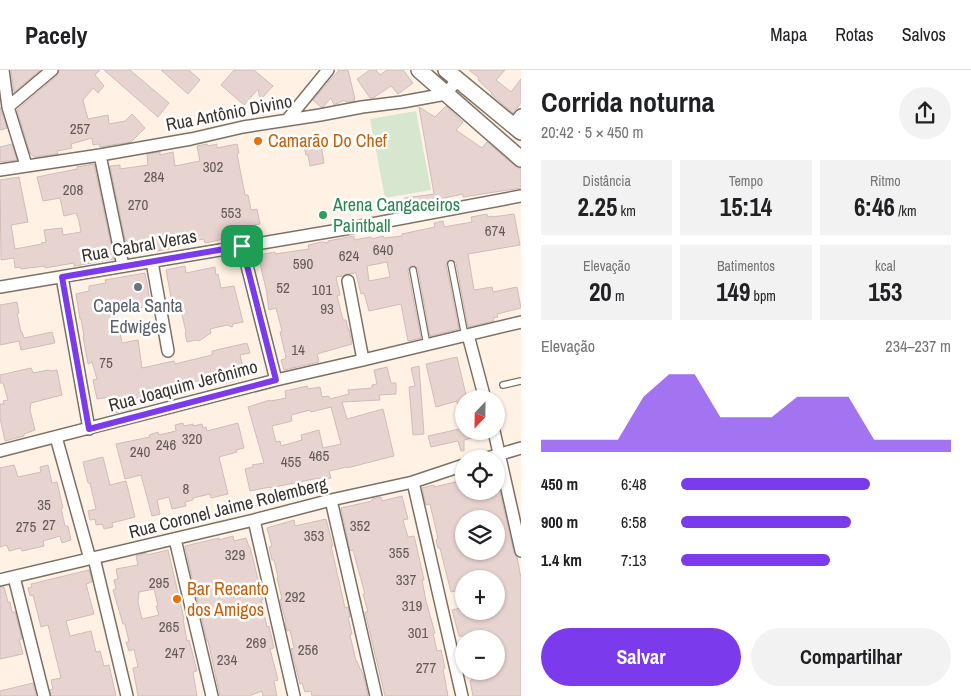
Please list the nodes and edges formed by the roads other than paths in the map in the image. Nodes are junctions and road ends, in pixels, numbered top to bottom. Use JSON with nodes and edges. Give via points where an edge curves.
{"nodes":[{"id":1,"x":3,"y":70,"type":"edge"},
{"id":2,"x":52,"y":70,"type":"edge"},
{"id":3,"x":328,"y":70,"type":"edge"},
{"id":4,"x":419,"y":70,"type":"edge"},
{"id":5,"x":452,"y":75,"type":"edge"},
{"id":6,"x":446,"y":94,"type":"junction"},
{"id":7,"x":4,"y":103,"type":"edge"},
{"id":8,"x":288,"y":119,"type":"junction"},
{"id":9,"x":518,"y":124,"type":"edge"},
{"id":10,"x":100,"y":155,"type":"junction"},
{"id":11,"x":521,"y":159,"type":"edge"},
{"id":12,"x":26,"y":165,"type":"junction"},
{"id":13,"x":0,"y":170,"type":"edge"},
{"id":14,"x":521,"y":196,"type":"edge"},
{"id":15,"x":242,"y":246,"type":"junction"},
{"id":16,"x":152,"y":262,"type":"junction"},
{"id":17,"x":451,"y":264,"type":"dead end"},
{"id":18,"x":123,"y":266,"type":"junction"},
{"id":19,"x":413,"y":270,"type":"dead end"},
{"id":20,"x":62,"y":277,"type":"junction"},
{"id":21,"x":348,"y":281,"type":"dead end"},
{"id":22,"x":0,"y":287,"type":"edge"},
{"id":23,"x":521,"y":322,"type":"edge"},
{"id":24,"x":466,"y":335,"type":"junction"},
{"id":25,"x":427,"y":345,"type":"junction"},
{"id":26,"x":168,"y":351,"type":"dead end"},
{"id":27,"x":363,"y":360,"type":"junction"},
{"id":28,"x":276,"y":380,"type":"junction"},
{"id":29,"x":521,"y":381,"type":"edge"},
{"id":30,"x":503,"y":385,"type":"dead end"},
{"id":31,"x":482,"y":390,"type":"edge"},
{"id":32,"x":89,"y":429,"type":"junction"},
{"id":33,"x":56,"y":437,"type":"junction"},
{"id":34,"x":521,"y":448,"type":"edge"},
{"id":35,"x":0,"y":451,"type":"edge"},
{"id":36,"x":505,"y":453,"type":"edge"},
{"id":37,"x":455,"y":468,"type":"edge"},
{"id":38,"x":505,"y":477,"type":"edge"},
{"id":39,"x":413,"y":482,"type":"junction"},
{"id":40,"x":331,"y":500,"type":"junction"},
{"id":41,"x":254,"y":520,"type":"junction"},
{"id":42,"x":175,"y":539,"type":"junction"},
{"id":43,"x":521,"y":552,"type":"edge"},
{"id":44,"x":92,"y":558,"type":"junction"},
{"id":45,"x":14,"y":576,"type":"junction"},
{"id":46,"x":0,"y":580,"type":"edge"},
{"id":47,"x":44,"y":696,"type":"edge"},
{"id":48,"x":127,"y":696,"type":"edge"},
{"id":49,"x":212,"y":696,"type":"edge"},
{"id":50,"x":294,"y":696,"type":"edge"},
{"id":51,"x":376,"y":696,"type":"edge"},
{"id":52,"x":462,"y":696,"type":"edge"}],
"edges":[{"from":1,"to":7,"type":"street"},
{"from":2,"to":7,"type":"street"},
{"from":3,"to":8,"type":"street"},
{"from":4,"to":6,"type":"main road"},
{"from":5,"to":6,"type":"street"},
{"from":5,"to":9,"type":"main road"},
{"from":6,"to":8,"type":"street","name":"Rua Antônio Divino"},
{"from":6,"to":11,"type":"main road"},
{"from":7,"to":12,"type":"street"},
{"from":8,"to":10,"type":"street","name":"Rua Antônio Divino"},
{"from":10,"to":12,"type":"street","name":"Rua Antônio Divino"},
{"from":10,"to":18,"type":"street"},
{"from":12,"to":13,"type":"street","name":"Rua Antônio Divino"},
{"from":14,"to":15,"type":"street","name":"Rua Cabral Veras"},
{"from":15,"to":16,"type":"street","name":"Rua Cabral Veras"},
{"from":15,"to":28,"type":"street"},
{"from":16,"to":18,"type":"street","name":"Rua Cabral Veras"},
{"from":16,"to":26,"type":"street"},
{"from":17,"to":24,"type":"lane"},
{"from":18,"to":20,"type":"street","name":"Rua Cabral Veras"},
{"from":19,"to":25,"type":"lane"},
{"from":20,"to":22,"type":"street","name":"Rua Cabral Veras"},
{"from":20,"to":32,"type":"street"},
{"from":21,"to":27,"type":"street"},
{"from":23,"to":24,"type":"street","name":"Rua Joaquim Jerônimo"},
{"from":24,"to":25,"type":"street","name":"Rua Joaquim Jerônimo"},
{"from":24,"to":31,"type":"street"},
{"from":25,"to":27,"type":"street","name":"Rua Joaquim Jerônimo"},
{"from":27,"to":28,"type":"street","name":"Rua Joaquim Jerônimo"},
{"from":28,"to":32,"type":"street","name":"Rua Joaquim Jerônimo"},
{"from":29,"to":30,"type":"lane"},
{"from":32,"to":33,"type":"street","name":"Rua Joaquim Jerônimo"},
{"from":33,"to":35,"type":"street","name":"Rua Joaquim Jerônimo"},
{"from":33,"to":44,"type":"street"},
{"from":34,"to":36,"type":"street"},
{"from":37,"to":39,"type":"street","name":"Rua Coronel Jaime Rolemberg"},
{"from":38,"to":43,"type":"street"},
{"from":39,"to":40,"type":"street","name":"Rua Coronel Jaime Rolemberg"},
{"from":39,"to":52,"type":"street"},
{"from":40,"to":41,"type":"street","name":"Rua Coronel Jaime Rolemberg"},
{"from":40,"to":51,"type":"street"},
{"from":41,"to":42,"type":"street","name":"Rua Coronel Jaime Rolemberg"},
{"from":41,"to":50,"type":"street"},
{"from":42,"to":44,"type":"street","name":"Rua Coronel Jaime Rolemberg"},
{"from":42,"to":49,"type":"street"},
{"from":44,"to":45,"type":"street","name":"Rua Coronel Jaime Rolemberg"},
{"from":44,"to":48,"type":"street"},
{"from":45,"to":46,"type":"street","name":"Rua Coronel Jaime Rolemberg"},
{"from":45,"to":47,"type":"street"}]}
